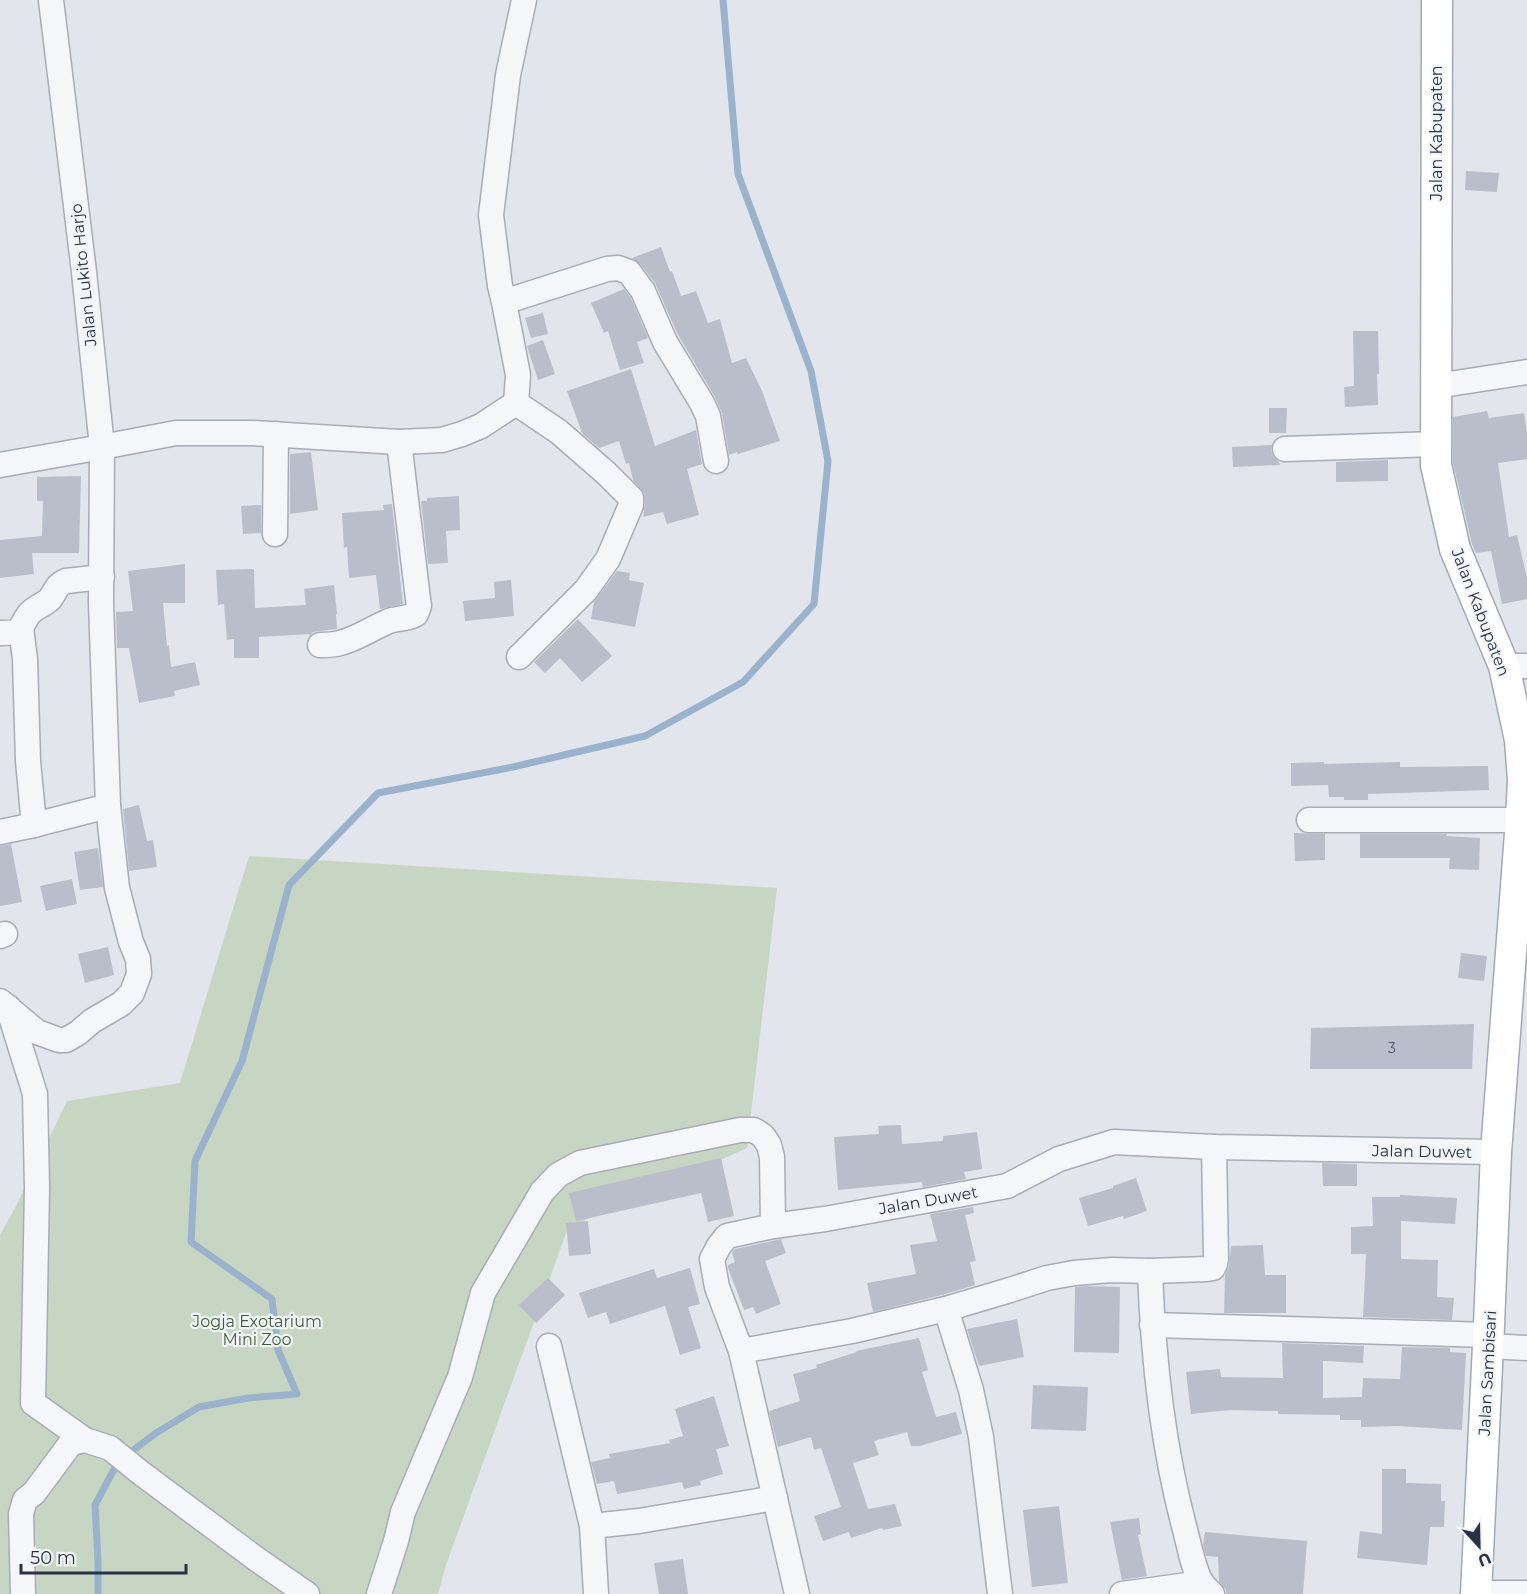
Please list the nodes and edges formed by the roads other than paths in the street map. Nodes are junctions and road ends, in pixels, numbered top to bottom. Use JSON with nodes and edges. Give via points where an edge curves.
{"nodes":[{"id":1,"x":51,"y":0,"type":"edge"},
{"id":2,"x":524,"y":0,"type":"edge"},
{"id":3,"x":1437,"y":0,"type":"edge"},
{"id":4,"x":504,"y":302,"type":"junction"},
{"id":5,"x":1527,"y":372,"type":"edge"},
{"id":6,"x":1436,"y":386,"type":"junction"},
{"id":7,"x":516,"y":403,"type":"junction"},
{"id":8,"x":276,"y":434,"type":"junction"},
{"id":9,"x":399,"y":442,"type":"junction"},
{"id":10,"x":1436,"y":444,"type":"junction"},
{"id":11,"x":102,"y":447,"type":"junction"},
{"id":12,"x":1285,"y":449,"type":"dead end"},
{"id":13,"x":716,"y":461,"type":"dead end"},
{"id":14,"x":0,"y":465,"type":"edge"},
{"id":15,"x":275,"y":534,"type":"dead end"},
{"id":16,"x":102,"y":577,"type":"junction"},
{"id":17,"x":10,"y":631,"type":"edge"},
{"id":18,"x":320,"y":645,"type":"dead end"},
{"id":19,"x":519,"y":657,"type":"dead end"},
{"id":20,"x":1516,"y":666,"type":"edge"},
{"id":21,"x":1524,"y":744,"type":"edge"},
{"id":22,"x":108,"y":806,"type":"junction"},
{"id":23,"x":1309,"y":820,"type":"dead end"},
{"id":24,"x":1521,"y":820,"type":"junction"},
{"id":25,"x":34,"y":825,"type":"junction"},
{"id":26,"x":0,"y":832,"type":"edge"},
{"id":27,"x":4,"y":1004,"type":"edge"},
{"id":28,"x":1215,"y":1147,"type":"junction"},
{"id":29,"x":1496,"y":1152,"type":"junction"},
{"id":30,"x":773,"y":1226,"type":"junction"},
{"id":31,"x":1149,"y":1271,"type":"junction"},
{"id":32,"x":946,"y":1309,"type":"junction"},
{"id":33,"x":1152,"y":1325,"type":"junction"},
{"id":34,"x":1489,"y":1341,"type":"junction"},
{"id":35,"x":549,"y":1346,"type":"dead end"},
{"id":36,"x":1527,"y":1348,"type":"edge"},
{"id":37,"x":741,"y":1351,"type":"junction"},
{"id":38,"x":85,"y":1440,"type":"junction"},
{"id":39,"x":775,"y":1498,"type":"junction"},
{"id":40,"x":591,"y":1526,"type":"junction"},
{"id":41,"x":1207,"y":1588,"type":"edge"},
{"id":42,"x":1527,"y":1593,"type":"edge"},
{"id":43,"x":23,"y":1594,"type":"edge"},
{"id":44,"x":307,"y":1594,"type":"edge"},
{"id":45,"x":378,"y":1594,"type":"edge"},
{"id":46,"x":596,"y":1594,"type":"edge"},
{"id":47,"x":797,"y":1594,"type":"edge"},
{"id":48,"x":1000,"y":1594,"type":"edge"},
{"id":49,"x":1122,"y":1594,"type":"edge"},
{"id":50,"x":1476,"y":1594,"type":"edge"}],
"edges":[{"from":1,"to":11,"type":"street","name":"Jalan Lukito Harjo"},
{"from":2,"to":4,"type":"street","via":[[508,75],[491,215]]},
{"from":3,"to":6,"type":"main road","name":"Jalan Kabupaten"},
{"from":4,"to":7,"type":"street","via":[[518,375]]},
{"from":4,"to":13,"type":"street","via":[[607,269],[629,272],[643,291],[665,342],[708,416]]},
{"from":5,"to":6,"type":"street"},
{"from":6,"to":10,"type":"main road","name":"Jalan Kabupaten"},
{"from":7,"to":9,"type":"street","via":[[462,434],[442,440]]},
{"from":7,"to":19,"type":"street","via":[[559,432],[631,498],[608,560],[586,590]]},
{"from":8,"to":9,"type":"street"},
{"from":8,"to":11,"type":"street","via":[[176,434]]},
{"from":8,"to":15,"type":"street"},
{"from":9,"to":18,"type":"street","via":[[417,614],[386,622],[338,644]]},
{"from":10,"to":12,"type":"street"},
{"from":10,"to":20,"type":"main road","name":"Jalan Kabupaten","via":[[1436,465],[1455,549]]},
{"from":11,"to":14,"type":"street"},
{"from":11,"to":16,"type":"street","name":"Jalan Lukito Harjo"},
{"from":16,"to":17,"type":"street","via":[[66,581]]},
{"from":16,"to":22,"type":"street","name":"Jalan Lukito Harjo"},
{"from":17,"to":25,"type":"street","via":[[25,659]]},
{"from":20,"to":21,"type":"main road","name":"Jalan Kabupaten"},
{"from":21,"to":24,"type":"main road","name":"Jalan Kabupaten"},
{"from":22,"to":25,"type":"street"},
{"from":22,"to":27,"type":"street","name":"Jalan Lukito Harjo","via":[[117,888],[138,959],[139,974],[132,993],[66,1040],[37,1032]]},
{"from":23,"to":24,"type":"street"},
{"from":24,"to":29,"type":"main road","name":"Jalan Kabupaten"},
{"from":25,"to":26,"type":"street"},
{"from":27,"to":38,"type":"street","via":[[35,1094],[33,1403]]},
{"from":28,"to":29,"type":"street","name":"Jalan Duwet"},
{"from":28,"to":30,"type":"street","name":"Jalan Duwet","via":[[1114,1142],[1059,1159],[1007,1186]]},
{"from":28,"to":31,"type":"street","via":[[1213,1268]]},
{"from":29,"to":34,"type":"main road","name":"Jalan Sambisari"},
{"from":30,"to":37,"type":"street","name":"Jalan Duwet","via":[[727,1236],[712,1259],[717,1287]]},
{"from":30,"to":45,"type":"street","via":[[772,1157],[769,1145],[754,1130],[580,1163],[558,1174],[542,1192],[483,1293],[460,1377],[403,1512]]},
{"from":31,"to":32,"type":"street","via":[[1112,1270],[1047,1278]]},
{"from":31,"to":33,"type":"street"},
{"from":32,"to":37,"type":"street"},
{"from":32,"to":48,"type":"street","via":[[981,1437]]},
{"from":33,"to":34,"type":"street"},
{"from":33,"to":41,"type":"street","via":[[1175,1492],[1194,1562]]},
{"from":34,"to":36,"type":"street"},
{"from":34,"to":50,"type":"main road","name":"Jalan Sambisari"},
{"from":35,"to":40,"type":"street"},
{"from":37,"to":39,"type":"street","name":"Jalan Duwet"},
{"from":38,"to":43,"type":"street","via":[[71,1443],[25,1500],[21,1515]]},
{"from":38,"to":44,"type":"street","via":[[110,1448]]},
{"from":39,"to":40,"type":"street"},
{"from":39,"to":47,"type":"street","name":"Jalan Duwet"},
{"from":40,"to":46,"type":"street"},
{"from":41,"to":49,"type":"street"},
{"from":42,"to":50,"type":"street"}]}
